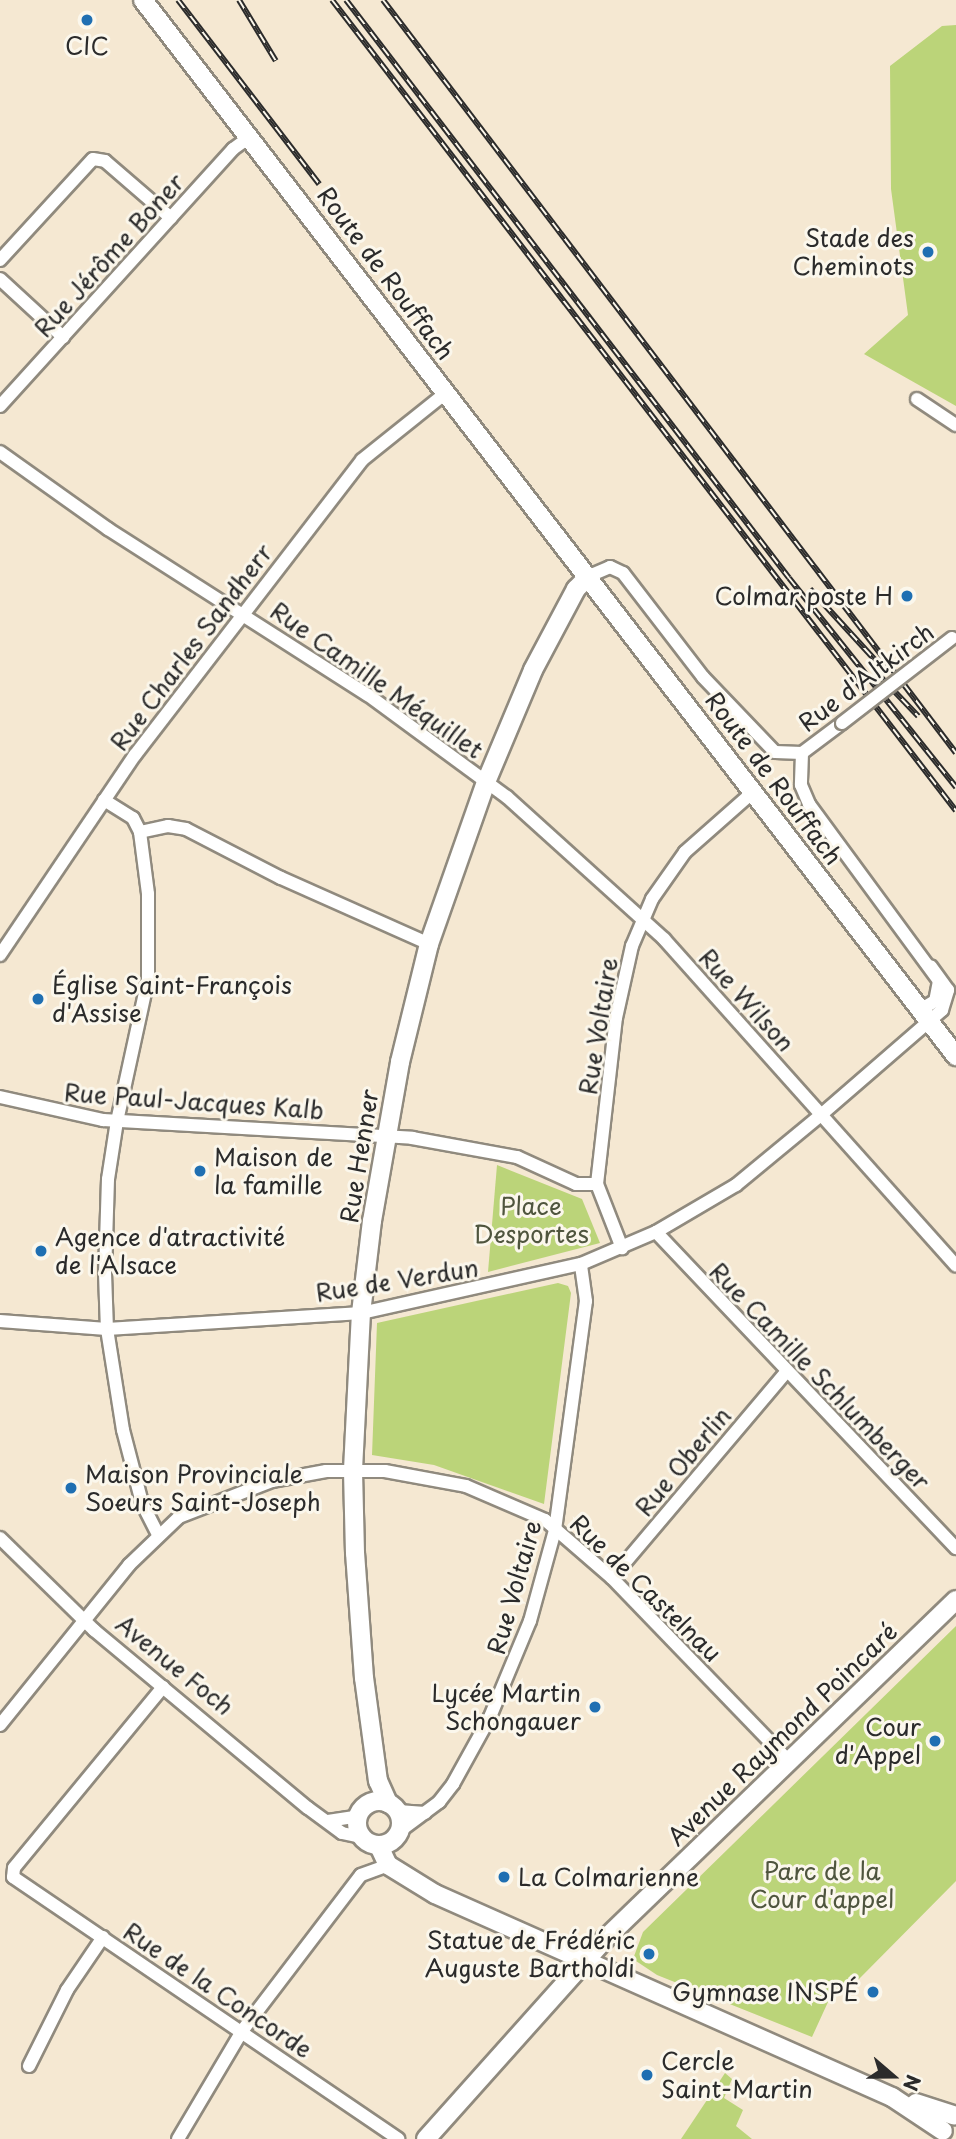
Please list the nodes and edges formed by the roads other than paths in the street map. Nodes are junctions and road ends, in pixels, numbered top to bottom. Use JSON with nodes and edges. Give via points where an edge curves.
{"nodes":[{"id":1,"x":143,"y":0,"type":"edge"},
{"id":2,"x":251,"y":136,"type":"junction"},
{"id":3,"x":171,"y":218,"type":"junction"},
{"id":4,"x":0,"y":260,"type":"edge"},
{"id":5,"x":0,"y":279,"type":"edge"},
{"id":6,"x":63,"y":337,"type":"junction"},
{"id":7,"x":447,"y":392,"type":"junction"},
{"id":8,"x":917,"y":399,"type":"dead end"},
{"id":9,"x":0,"y":406,"type":"edge"},
{"id":10,"x":956,"y":425,"type":"edge"},
{"id":11,"x":0,"y":452,"type":"edge"},
{"id":12,"x":589,"y":576,"type":"junction"},
{"id":13,"x":244,"y":612,"type":"junction"},
{"id":14,"x":954,"y":637,"type":"edge"},
{"id":15,"x":802,"y":753,"type":"junction"},
{"id":16,"x":486,"y":782,"type":"junction"},
{"id":17,"x":753,"y":792,"type":"junction"},
{"id":18,"x":104,"y":800,"type":"junction"},
{"id":19,"x":140,"y":832,"type":"junction"},
{"id":20,"x":642,"y":920,"type":"junction"},
{"id":21,"x":429,"y":944,"type":"junction"},
{"id":22,"x":0,"y":955,"type":"edge"},
{"id":23,"x":925,"y":1015,"type":"junction"},
{"id":24,"x":956,"y":1056,"type":"edge"},
{"id":25,"x":0,"y":1097,"type":"edge"},
{"id":26,"x":822,"y":1114,"type":"junction"},
{"id":27,"x":117,"y":1121,"type":"junction"},
{"id":28,"x":386,"y":1136,"type":"junction"},
{"id":29,"x":597,"y":1184,"type":"junction"},
{"id":30,"x":656,"y":1232,"type":"junction"},
{"id":31,"x":622,"y":1248,"type":"junction"},
{"id":32,"x":582,"y":1264,"type":"junction"},
{"id":33,"x":956,"y":1266,"type":"edge"},
{"id":34,"x":361,"y":1312,"type":"junction"},
{"id":35,"x":0,"y":1321,"type":"edge"},
{"id":36,"x":107,"y":1329,"type":"junction"},
{"id":37,"x":787,"y":1371,"type":"junction"},
{"id":38,"x":353,"y":1470,"type":"junction"},
{"id":39,"x":555,"y":1530,"type":"junction"},
{"id":40,"x":158,"y":1534,"type":"junction"},
{"id":41,"x":0,"y":1538,"type":"edge"},
{"id":42,"x":956,"y":1548,"type":"edge"},
{"id":43,"x":611,"y":1577,"type":"junction"},
{"id":44,"x":956,"y":1600,"type":"edge"},
{"id":45,"x":84,"y":1620,"type":"junction"},
{"id":46,"x":163,"y":1687,"type":"junction"},
{"id":47,"x":0,"y":1725,"type":"edge"},
{"id":48,"x":789,"y":1761,"type":"junction"},
{"id":49,"x":385,"y":1805,"type":"junction"},
{"id":50,"x":425,"y":1813,"type":"junction"},
{"id":51,"x":358,"y":1816,"type":"junction"},
{"id":52,"x":328,"y":1821,"type":"junction"},
{"id":53,"x":361,"y":1837,"type":"junction"},
{"id":54,"x":391,"y":1839,"type":"junction"},
{"id":55,"x":394,"y":1868,"type":"junction"},
{"id":56,"x":103,"y":1937,"type":"junction"},
{"id":57,"x":583,"y":1961,"type":"junction"},
{"id":58,"x":242,"y":2031,"type":"junction"},
{"id":59,"x":30,"y":2066,"type":"dead end"},
{"id":60,"x":892,"y":2097,"type":"junction"},
{"id":61,"x":955,"y":2115,"type":"edge"},
{"id":62,"x":943,"y":2136,"type":"edge"},
{"id":63,"x":178,"y":2139,"type":"edge"},
{"id":64,"x":398,"y":2139,"type":"edge"},
{"id":65,"x":426,"y":2139,"type":"edge"}],
"edges":[{"from":1,"to":2,"type":"street","name":"Route de Rouffach"},
{"from":2,"to":3,"type":"street","name":"Rue Jérôme Boner"},
{"from":2,"to":7,"type":"street","name":"Route de Rouffach"},
{"from":3,"to":4,"type":"street","via":[[105,161],[93,159]]},
{"from":3,"to":6,"type":"street","name":"Rue Jérôme Boner"},
{"from":5,"to":6,"type":"street"},
{"from":6,"to":9,"type":"street","name":"Rue Jérôme Boner"},
{"from":7,"to":12,"type":"street","name":"Route de Rouffach"},
{"from":7,"to":13,"type":"street","name":"Rue Charles Sandherr","via":[[362,460]]},
{"from":8,"to":10,"type":"street"},
{"from":11,"to":13,"type":"street","name":"Rue Camille Méquillet","via":[[108,529]]},
{"from":12,"to":15,"type":"street","name":"Route de Rouffach","via":[[610,567],[623,573],[703,677],[761,741],[783,755]]},
{"from":12,"to":16,"type":"street","name":"Rue Henner","via":[[576,589],[533,670]]},
{"from":12,"to":17,"type":"street","name":"Route de Rouffach"},
{"from":13,"to":16,"type":"street","name":"Rue Camille Méquillet"},
{"from":13,"to":18,"type":"street","name":"Rue Charles Sandherr"},
{"from":14,"to":15,"type":"street","name":"Rue d'Altkirch","bridge":true},
{"from":15,"to":23,"type":"street","name":"Route de Rouffach","via":[[801,785],[808,804],[931,967],[944,994]]},
{"from":16,"to":20,"type":"street","name":"Rue Wilson"},
{"from":16,"to":21,"type":"street","name":"Rue Henner"},
{"from":17,"to":20,"type":"street","name":"Rue Voltaire","via":[[685,852]]},
{"from":17,"to":23,"type":"street","name":"Route de Rouffach"},
{"from":18,"to":19,"type":"street","via":[[133,818]]},
{"from":18,"to":22,"type":"street","name":"Rue Charles Sandherr"},
{"from":19,"to":21,"type":"street","via":[[168,826],[186,829],[281,878]]},
{"from":19,"to":27,"type":"street","via":[[148,894],[148,979]]},
{"from":20,"to":26,"type":"street","name":"Rue Wilson"},
{"from":20,"to":29,"type":"street","name":"Rue Voltaire","via":[[616,1018]]},
{"from":21,"to":28,"type":"street","name":"Rue Henner"},
{"from":23,"to":24,"type":"street","name":"Route de Rouffach"},
{"from":23,"to":26,"type":"street","name":"Rue de Verdun"},
{"from":25,"to":27,"type":"street","name":"Rue Paul-Jacques Kalb","via":[[55,1113]]},
{"from":26,"to":30,"type":"street","name":"Rue de Verdun","via":[[736,1185]]},
{"from":26,"to":33,"type":"street","name":"Rue Wilson"},
{"from":27,"to":28,"type":"street","name":"Rue Paul-Jacques Kalb"},
{"from":27,"to":36,"type":"street","via":[[105,1233]]},
{"from":28,"to":29,"type":"street","via":[[517,1157],[576,1184]]},
{"from":28,"to":34,"type":"street","name":"Rue Henner"},
{"from":29,"to":31,"type":"street"},
{"from":30,"to":31,"type":"street","name":"Rue de Verdun"},
{"from":30,"to":37,"type":"street","name":"Rue Camille Schlumberger"},
{"from":31,"to":32,"type":"street","name":"Rue de Verdun"},
{"from":32,"to":34,"type":"street","name":"Rue de Verdun"},
{"from":32,"to":39,"type":"street","name":"Rue Voltaire","via":[[586,1301]]},
{"from":34,"to":36,"type":"street","name":"Rue de Verdun"},
{"from":34,"to":38,"type":"street","name":"Rue Henner"},
{"from":35,"to":36,"type":"street","name":"Rue de Verdun"},
{"from":36,"to":40,"type":"street","via":[[123,1430],[142,1503]]},
{"from":37,"to":42,"type":"street","name":"Rue Camille Schlumberger"},
{"from":37,"to":43,"type":"street","name":"Rue Oberlin"},
{"from":38,"to":39,"type":"street","name":"Rue de Castelnau","via":[[421,1474],[466,1486],[545,1520]]},
{"from":38,"to":40,"type":"street","name":"Rue de Castelnau","via":[[272,1481],[179,1517]]},
{"from":38,"to":49,"type":"street","name":"Rue Henner","via":[[364,1678]]},
{"from":39,"to":43,"type":"street","name":"Rue de Castelnau"},
{"from":39,"to":50,"type":"street","name":"Rue Voltaire","via":[[530,1621],[490,1717],[453,1784]]},
{"from":40,"to":45,"type":"street","name":"Rue de Castelnau"},
{"from":41,"to":45,"type":"street","name":"Avenue Foch"},
{"from":43,"to":48,"type":"street","name":"Rue de Castelnau"},
{"from":44,"to":48,"type":"street","name":"Avenue Raymond Poincaré"},
{"from":45,"to":46,"type":"street","name":"Avenue Foch"},
{"from":45,"to":47,"type":"street","name":"Rue de Castelnau"},
{"from":46,"to":52,"type":"street","name":"Avenue Foch"},
{"from":46,"to":56,"type":"street","name":"Rue de la Concorde","via":[[15,1868],[13,1877]]},
{"from":48,"to":57,"type":"street","name":"Avenue Raymond Poincaré"},
{"from":49,"to":50,"type":"street"},
{"from":49,"to":51,"type":"street"},
{"from":49,"to":54,"type":"street","name":"Rue Henner"},
{"from":50,"to":54,"type":"street","name":"Rue Voltaire"},
{"from":51,"to":52,"type":"street"},
{"from":51,"to":53,"type":"street"},
{"from":52,"to":53,"type":"street","name":"Avenue Foch","via":[[342,1833]]},
{"from":53,"to":54,"type":"street"},
{"from":54,"to":55,"type":"street"},
{"from":55,"to":57,"type":"street","via":[[435,1894]]},
{"from":55,"to":58,"type":"street","via":[[361,1875]]},
{"from":56,"to":58,"type":"street","name":"Rue de la Concorde"},
{"from":56,"to":59,"type":"street","via":[[67,1990]]},
{"from":57,"to":60,"type":"street"},
{"from":57,"to":65,"type":"street","name":"Avenue Raymond Poincaré"},
{"from":58,"to":63,"type":"street"},
{"from":58,"to":64,"type":"street","name":"Rue de la Concorde"},
{"from":60,"to":61,"type":"street"},
{"from":60,"to":62,"type":"street"},
{"from":61,"to":62,"type":"street","via":[[947,2119]]}]}
